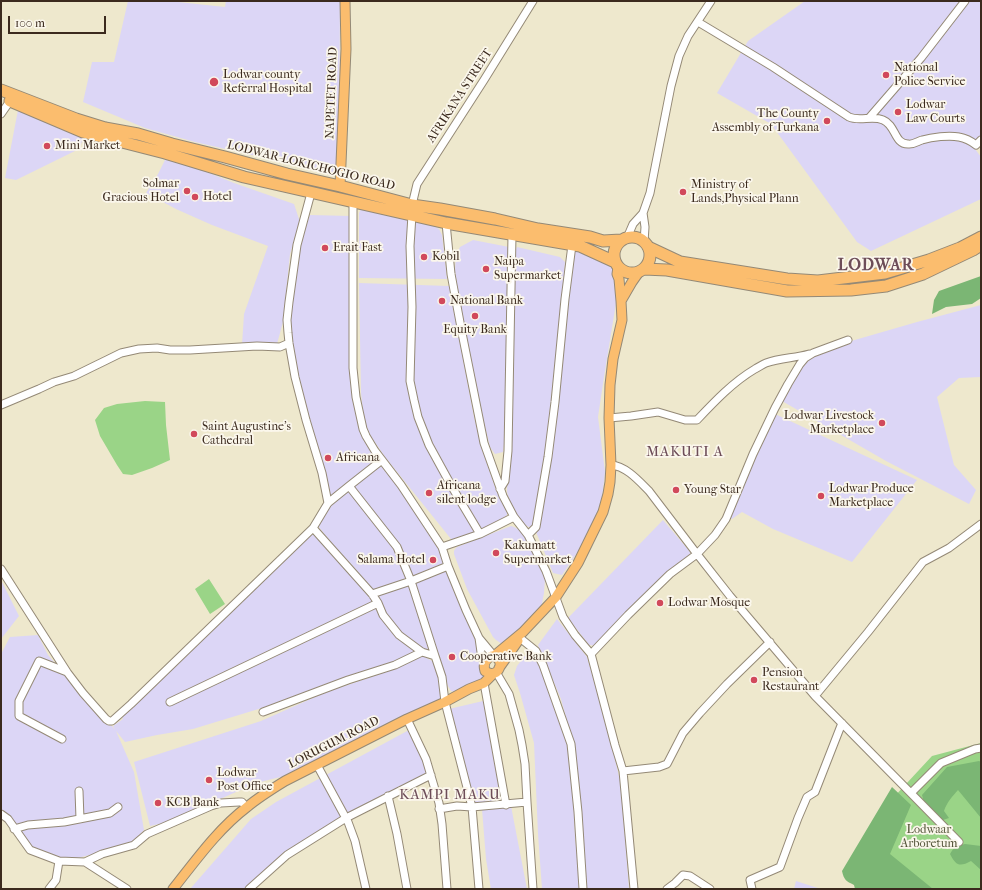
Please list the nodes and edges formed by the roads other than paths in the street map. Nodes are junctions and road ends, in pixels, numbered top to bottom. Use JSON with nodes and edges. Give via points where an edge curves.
{"nodes":[{"id":1,"x":345,"y":1,"type":"edge"},
{"id":2,"x":533,"y":1,"type":"edge"},
{"id":3,"x":711,"y":1,"type":"edge"},
{"id":4,"x":965,"y":1,"type":"edge"},
{"id":5,"x":698,"y":22,"type":"junction"},
{"id":6,"x":1,"y":90,"type":"edge"},
{"id":7,"x":6,"y":100,"type":"edge"},
{"id":8,"x":1,"y":114,"type":"edge"},
{"id":9,"x":869,"y":118,"type":"junction"},
{"id":10,"x":981,"y":140,"type":"edge"},
{"id":11,"x":340,"y":186,"type":"junction"},
{"id":12,"x":311,"y":193,"type":"junction"},
{"id":13,"x":353,"y":202,"type":"junction"},
{"id":14,"x":412,"y":210,"type":"junction"},
{"id":15,"x":643,"y":212,"type":"junction"},
{"id":16,"x":446,"y":223,"type":"junction"},
{"id":17,"x":512,"y":235,"type":"junction"},
{"id":18,"x":981,"y":238,"type":"edge"},
{"id":19,"x":624,"y":239,"type":"junction"},
{"id":20,"x":646,"y":244,"type":"junction"},
{"id":21,"x":572,"y":245,"type":"junction"},
{"id":22,"x":981,"y":245,"type":"edge"},
{"id":23,"x":616,"y":265,"type":"junction"},
{"id":24,"x":642,"y":270,"type":"junction"},
{"id":25,"x":621,"y":300,"type":"junction"},
{"id":26,"x":848,"y":340,"type":"dead end"},
{"id":27,"x":289,"y":344,"type":"junction"},
{"id":28,"x":813,"y":353,"type":"junction"},
{"id":29,"x":1,"y":405,"type":"edge"},
{"id":30,"x":609,"y":418,"type":"junction"},
{"id":31,"x":382,"y":460,"type":"junction"},
{"id":32,"x":611,"y":465,"type":"junction"},
{"id":33,"x":349,"y":486,"type":"junction"},
{"id":34,"x":500,"y":489,"type":"junction"},
{"id":35,"x":328,"y":503,"type":"junction"},
{"id":36,"x":514,"y":517,"type":"junction"},
{"id":37,"x":981,"y":524,"type":"edge"},
{"id":38,"x":313,"y":528,"type":"junction"},
{"id":39,"x":480,"y":534,"type":"junction"},
{"id":40,"x":528,"y":535,"type":"junction"},
{"id":41,"x":442,"y":547,"type":"junction"},
{"id":42,"x":697,"y":554,"type":"junction"},
{"id":43,"x":448,"y":566,"type":"junction"},
{"id":44,"x":1,"y":570,"type":"edge"},
{"id":45,"x":411,"y":581,"type":"junction"},
{"id":46,"x":372,"y":594,"type":"junction"},
{"id":47,"x":556,"y":597,"type":"junction"},
{"id":48,"x":378,"y":603,"type":"junction"},
{"id":49,"x":521,"y":635,"type":"junction"},
{"id":50,"x":479,"y":638,"type":"junction"},
{"id":51,"x":770,"y":642,"type":"junction"},
{"id":52,"x":422,"y":652,"type":"junction"},
{"id":53,"x":591,"y":654,"type":"junction"},
{"id":54,"x":436,"y":656,"type":"junction"},
{"id":55,"x":494,"y":656,"type":"junction"},
{"id":56,"x":484,"y":666,"type":"junction"},
{"id":57,"x":497,"y":671,"type":"junction"},
{"id":58,"x":67,"y":672,"type":"junction"},
{"id":59,"x":484,"y":683,"type":"junction"},
{"id":60,"x":469,"y":689,"type":"junction"},
{"id":61,"x":815,"y":696,"type":"junction"},
{"id":62,"x":170,"y":702,"type":"dead end"},
{"id":63,"x":445,"y":702,"type":"junction"},
{"id":64,"x":263,"y":712,"type":"dead end"},
{"id":65,"x":407,"y":719,"type":"junction"},
{"id":66,"x":842,"y":723,"type":"junction"},
{"id":67,"x":62,"y":739,"type":"dead end"},
{"id":68,"x":981,"y":748,"type":"edge"},
{"id":69,"x":318,"y":765,"type":"junction"},
{"id":70,"x":623,"y":771,"type":"junction"},
{"id":71,"x":431,"y":775,"type":"junction"},
{"id":72,"x":79,"y":791,"type":"dead end"},
{"id":73,"x":911,"y":793,"type":"junction"},
{"id":74,"x":388,"y":796,"type":"junction"},
{"id":75,"x":527,"y":802,"type":"junction"},
{"id":76,"x":506,"y":804,"type":"junction"},
{"id":77,"x":472,"y":806,"type":"junction"},
{"id":78,"x":118,"y":807,"type":"dead end"},
{"id":79,"x":246,"y":807,"type":"junction"},
{"id":80,"x":439,"y":809,"type":"junction"},
{"id":81,"x":1,"y":814,"type":"edge"},
{"id":82,"x":346,"y":818,"type":"junction"},
{"id":83,"x":80,"y":819,"type":"junction"},
{"id":84,"x":14,"y":829,"type":"junction"},
{"id":85,"x":959,"y":842,"type":"dead end"},
{"id":86,"x":59,"y":861,"type":"junction"},
{"id":87,"x":85,"y":862,"type":"junction"},
{"id":88,"x":50,"y":889,"type":"edge"},
{"id":89,"x":127,"y":889,"type":"edge"},
{"id":90,"x":173,"y":889,"type":"edge"},
{"id":91,"x":249,"y":889,"type":"edge"},
{"id":92,"x":366,"y":889,"type":"edge"},
{"id":93,"x":407,"y":889,"type":"edge"},
{"id":94,"x":447,"y":889,"type":"edge"},
{"id":95,"x":479,"y":889,"type":"edge"},
{"id":96,"x":533,"y":889,"type":"edge"},
{"id":97,"x":583,"y":889,"type":"edge"},
{"id":98,"x":634,"y":889,"type":"edge"},
{"id":99,"x":667,"y":889,"type":"edge"},
{"id":100,"x":710,"y":889,"type":"edge"},
{"id":101,"x":752,"y":889,"type":"edge"}],
"edges":[{"from":1,"to":11,"type":"main road","name":"NAPETET ROAD","via":[[346,49]]},
{"from":2,"to":14,"type":"street","name":"AFRIKANA STREET","via":[[416,184]]},
{"from":3,"to":5,"type":"street"},
{"from":4,"to":9,"type":"street","via":[[921,58]]},
{"from":5,"to":9,"type":"street","via":[[849,118]]},
{"from":5,"to":15,"type":"street","via":[[682,48],[676,65],[650,192]]},
{"from":6,"to":11,"type":"highway","name":"LODWAR-LOKICHOGIO ROAD","via":[[105,128],[138,134]]},
{"from":7,"to":8,"type":"street"},
{"from":7,"to":12,"type":"highway","name":"LODWAR-LOKICHOGIO ROAD","via":[[83,132]]},
{"from":9,"to":10,"type":"street","via":[[887,122],[901,143],[907,144],[930,138],[960,137],[976,145]]},
{"from":11,"to":14,"type":"highway","name":"LODWAR-LOKICHOGIO ROAD"},
{"from":12,"to":13,"type":"highway","name":"LODWAR-LOKICHOGIO ROAD"},
{"from":12,"to":27,"type":"street","via":[[294,269],[287,320]]},
{"from":13,"to":14,"type":"highway","name":"LODWAR-LOKICHOGIO ROAD"},
{"from":13,"to":31,"type":"street","via":[[355,390],[363,429]]},
{"from":14,"to":16,"type":"highway","name":"LODWAR-LOKICHOGIO ROAD"},
{"from":14,"to":19,"type":"highway","name":"LODWAR-LOKICHOGIO ROAD","via":[[440,209],[604,241]]},
{"from":14,"to":39,"type":"street","name":"AFRIKANA STREET","via":[[410,381],[418,417],[429,445]]},
{"from":15,"to":19,"type":"street"},
{"from":15,"to":20,"type":"street"},
{"from":16,"to":17,"type":"highway","name":"LODWAR-LOKICHOGIO ROAD"},
{"from":16,"to":34,"type":"street","via":[[451,274],[478,417]]},
{"from":17,"to":21,"type":"highway","name":"LODWAR-LOKICHOGIO ROAD"},
{"from":17,"to":34,"type":"street","via":[[508,451],[504,481]]},
{"from":18,"to":20,"type":"highway","via":[[928,260],[885,273],[818,281],[787,279],[680,262]]},
{"from":19,"to":20,"type":"highway","via":[[639,238]]},
{"from":19,"to":23,"type":"highway","via":[[614,250]]},
{"from":20,"to":24,"type":"highway","via":[[650,259]]},
{"from":21,"to":23,"type":"highway","name":"LODWAR-LOKICHOGIO ROAD","via":[[580,246]]},
{"from":21,"to":40,"type":"street","via":[[548,458],[536,527]]},
{"from":22,"to":24,"type":"highway","via":[[923,274],[886,286],[851,290],[787,291],[668,270]]},
{"from":23,"to":24,"type":"highway","via":[[628,273],[634,274]]},
{"from":23,"to":25,"type":"main road"},
{"from":24,"to":25,"type":"main road"},
{"from":25,"to":30,"type":"main road","via":[[622,320],[612,372]]},
{"from":26,"to":28,"type":"street"},
{"from":27,"to":29,"type":"street","via":[[280,347],[190,350],[139,348],[121,353],[74,376]]},
{"from":27,"to":35,"type":"street","via":[[295,377],[321,467]]},
{"from":28,"to":30,"type":"street","via":[[765,363],[749,372],[696,420],[685,420],[658,412]]},
{"from":28,"to":42,"type":"street","via":[[800,364],[788,384],[753,454],[726,519]]},
{"from":30,"to":32,"type":"main road"},
{"from":31,"to":33,"type":"street"},
{"from":31,"to":41,"type":"street"},
{"from":32,"to":42,"type":"street","via":[[625,470],[645,487]]},
{"from":32,"to":47,"type":"main road","via":[[608,494],[600,519],[578,563]]},
{"from":33,"to":35,"type":"street"},
{"from":33,"to":45,"type":"street","via":[[397,547]]},
{"from":34,"to":36,"type":"street"},
{"from":35,"to":38,"type":"street"},
{"from":36,"to":39,"type":"street"},
{"from":36,"to":40,"type":"street"},
{"from":37,"to":61,"type":"street","via":[[949,548],[923,562]]},
{"from":38,"to":46,"type":"street"},
{"from":38,"to":58,"type":"street","via":[[112,721],[106,719]]},
{"from":39,"to":41,"type":"street"},
{"from":40,"to":47,"type":"street"},
{"from":41,"to":43,"type":"street"},
{"from":42,"to":51,"type":"street"},
{"from":42,"to":53,"type":"street","via":[[670,574]]},
{"from":43,"to":45,"type":"street"},
{"from":43,"to":50,"type":"street"},
{"from":44,"to":58,"type":"street"},
{"from":45,"to":46,"type":"street"},
{"from":45,"to":54,"type":"street"},
{"from":46,"to":48,"type":"street"},
{"from":47,"to":49,"type":"main road"},
{"from":47,"to":53,"type":"street","via":[[563,617]]},
{"from":48,"to":52,"type":"street","via":[[392,628]]},
{"from":48,"to":62,"type":"street"},
{"from":49,"to":55,"type":"main road"},
{"from":49,"to":57,"type":"main road"},
{"from":49,"to":97,"type":"street","via":[[536,651],[543,665],[571,744]]},
{"from":50,"to":55,"type":"street"},
{"from":50,"to":56,"type":"street"},
{"from":51,"to":61,"type":"street"},
{"from":51,"to":70,"type":"street","via":[[727,684],[683,733],[667,764]]},
{"from":52,"to":54,"type":"street"},
{"from":52,"to":64,"type":"street","via":[[395,665]]},
{"from":53,"to":70,"type":"street"},
{"from":54,"to":63,"type":"street"},
{"from":55,"to":56,"type":"main road","via":[[488,658]]},
{"from":55,"to":57,"type":"main road","via":[[499,661]]},
{"from":56,"to":57,"type":"main road","via":[[488,673]]},
{"from":56,"to":60,"type":"main road","via":[[481,677]]},
{"from":57,"to":59,"type":"main road"},
{"from":57,"to":75,"type":"street","via":[[509,694],[519,730],[525,764]]},
{"from":58,"to":67,"type":"street","via":[[38,661],[19,701],[19,716]]},
{"from":59,"to":60,"type":"main road"},
{"from":59,"to":76,"type":"street"},
{"from":60,"to":63,"type":"main road","name":"LORUGUM ROAD"},
{"from":61,"to":66,"type":"street"},
{"from":63,"to":65,"type":"main road","name":"LORUGUM ROAD"},
{"from":63,"to":77,"type":"street"},
{"from":65,"to":69,"type":"main road","name":"LORUGUM ROAD"},
{"from":65,"to":71,"type":"street"},
{"from":66,"to":73,"type":"street"},
{"from":66,"to":101,"type":"street","via":[[815,792],[807,797],[780,867],[750,880]]},
{"from":68,"to":73,"type":"street","via":[[941,763]]},
{"from":69,"to":79,"type":"main road","name":"LORUGUM ROAD","via":[[279,784]]},
{"from":69,"to":82,"type":"street"},
{"from":70,"to":98,"type":"street"},
{"from":71,"to":74,"type":"street"},
{"from":71,"to":80,"type":"street"},
{"from":72,"to":83,"type":"street"},
{"from":73,"to":85,"type":"street"},
{"from":74,"to":82,"type":"street"},
{"from":74,"to":93,"type":"street"},
{"from":75,"to":76,"type":"street"},
{"from":75,"to":96,"type":"street"},
{"from":76,"to":77,"type":"street"},
{"from":77,"to":80,"type":"street"},
{"from":77,"to":95,"type":"street"},
{"from":78,"to":83,"type":"street","via":[[110,813]]},
{"from":79,"to":87,"type":"street","via":[[242,802],[211,806],[148,834],[134,845]]},
{"from":79,"to":90,"type":"main road","name":"LORUGUM ROAD","via":[[220,832]]},
{"from":80,"to":94,"type":"street"},
{"from":81,"to":84,"type":"street","via":[[8,819]]},
{"from":82,"to":91,"type":"street","via":[[287,854]]},
{"from":82,"to":92,"type":"street","via":[[355,841]]},
{"from":83,"to":84,"type":"street"},
{"from":84,"to":86,"type":"street","via":[[30,850]]},
{"from":86,"to":87,"type":"street"},
{"from":86,"to":88,"type":"street","via":[[56,880]]},
{"from":87,"to":89,"type":"street"},
{"from":99,"to":100,"type":"street","via":[[683,876],[690,876]]}]}
